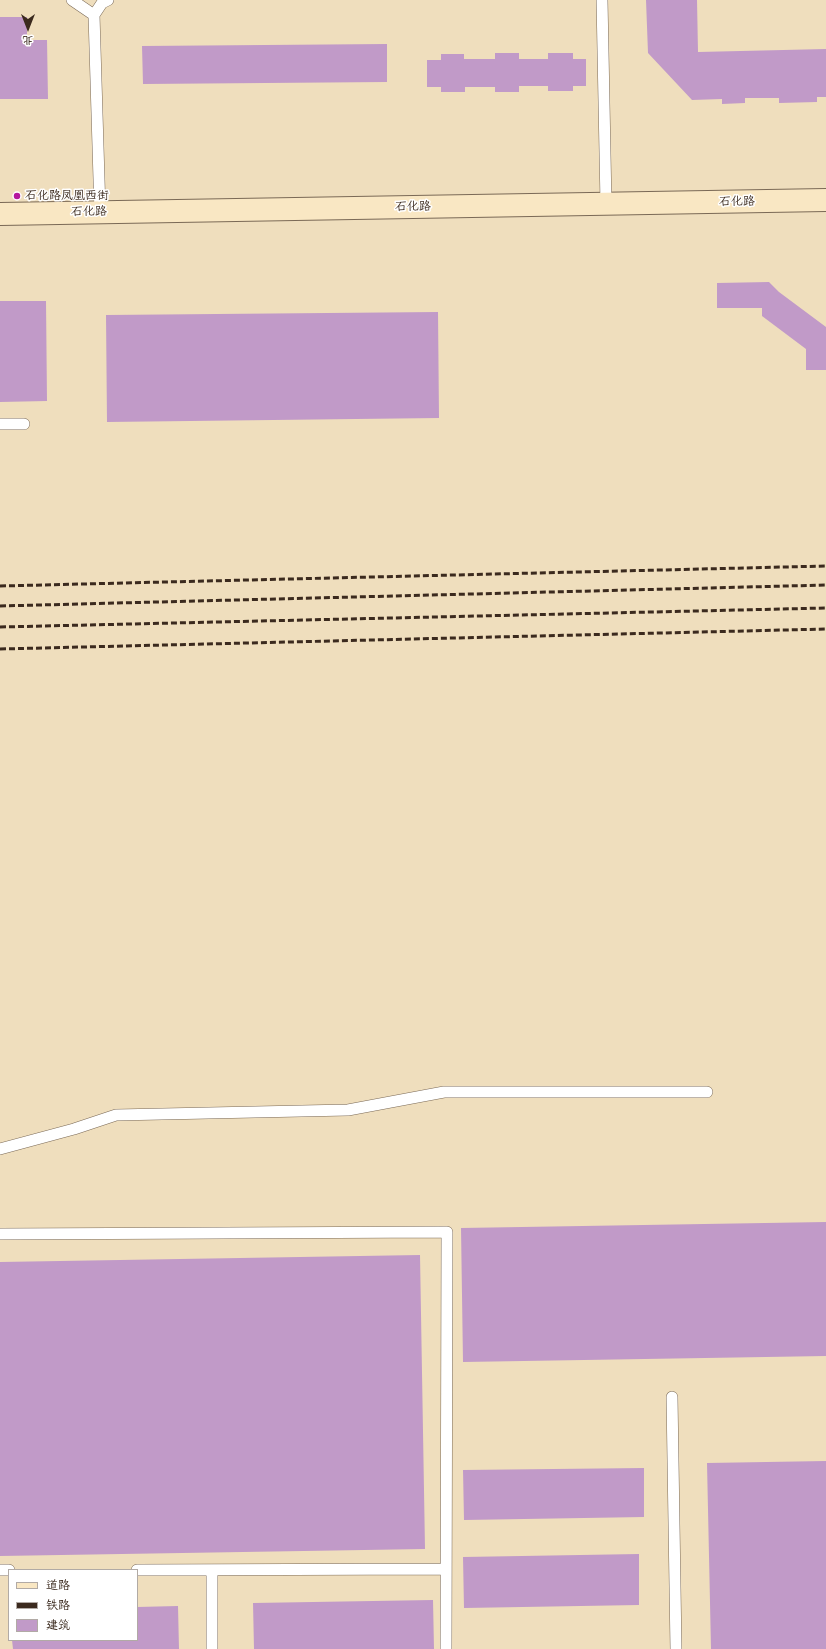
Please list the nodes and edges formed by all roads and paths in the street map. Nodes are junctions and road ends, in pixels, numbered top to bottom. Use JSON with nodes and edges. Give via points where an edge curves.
{"nodes":[{"id":1,"x":72,"y":0,"type":"edge"},
{"id":2,"x":108,"y":0,"type":"edge"},
{"id":3,"x":602,"y":0,"type":"edge"},
{"id":4,"x":94,"y":14,"type":"junction"},
{"id":5,"x":826,"y":200,"type":"edge"},
{"id":6,"x":606,"y":204,"type":"junction"},
{"id":7,"x":100,"y":212,"type":"junction"},
{"id":8,"x":0,"y":214,"type":"edge"},
{"id":9,"x":0,"y":424,"type":"edge"},
{"id":10,"x":24,"y":424,"type":"dead end"},
{"id":11,"x":707,"y":1092,"type":"dead end"},
{"id":12,"x":0,"y":1149,"type":"edge"},
{"id":13,"x":0,"y":1234,"type":"edge"},
{"id":14,"x":672,"y":1397,"type":"dead end"},
{"id":15,"x":446,"y":1569,"type":"junction"},
{"id":16,"x":138,"y":1570,"type":"edge"},
{"id":17,"x":212,"y":1570,"type":"junction"},
{"id":18,"x":212,"y":1649,"type":"edge"},
{"id":19,"x":446,"y":1649,"type":"edge"},
{"id":20,"x":676,"y":1649,"type":"edge"}],
"edges":[{"from":1,"to":4,"type":"lane"},
{"from":2,"to":4,"type":"lane"},
{"from":3,"to":6,"type":"lane"},
{"from":4,"to":7,"type":"lane"},
{"from":5,"to":6,"type":"street","name":"石化路"},
{"from":6,"to":7,"type":"street","name":"石化路"},
{"from":7,"to":8,"type":"street","name":"石化路"},
{"from":9,"to":10,"type":"lane"},
{"from":11,"to":12,"type":"lane","via":[[444,1092],[348,1110],[116,1115]]},
{"from":13,"to":15,"type":"lane","via":[[448,1232]]},
{"from":14,"to":20,"type":"lane"},
{"from":15,"to":17,"type":"lane"},
{"from":15,"to":19,"type":"lane"},
{"from":16,"to":17,"type":"lane"},
{"from":17,"to":18,"type":"lane"}]}
